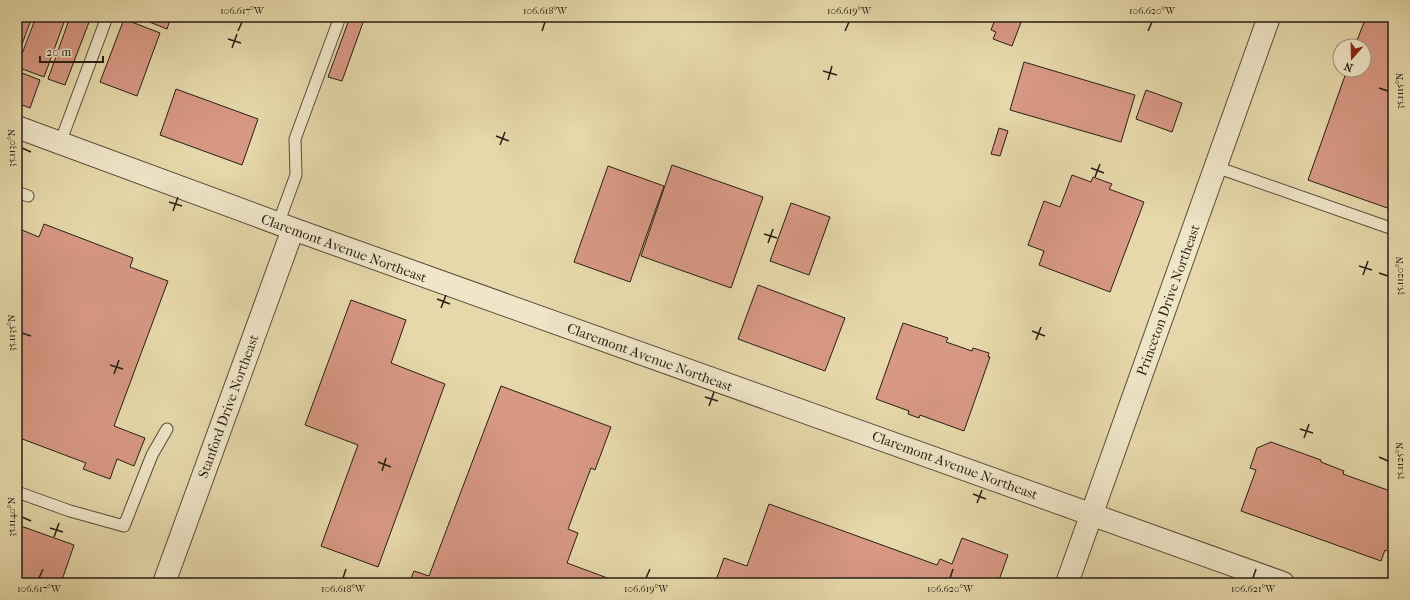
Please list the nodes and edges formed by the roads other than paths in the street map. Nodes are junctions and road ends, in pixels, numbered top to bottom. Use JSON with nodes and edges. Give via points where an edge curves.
{"nodes":[{"id":1,"x":107,"y":17,"type":"edge"},
{"id":2,"x":340,"y":17,"type":"edge"},
{"id":3,"x":1269,"y":17,"type":"edge"},
{"id":4,"x":17,"y":127,"type":"edge"},
{"id":5,"x":60,"y":143,"type":"junction"},
{"id":6,"x":1216,"y":167,"type":"junction"},
{"id":7,"x":285,"y":227,"type":"junction"},
{"id":8,"x":1393,"y":229,"type":"edge"},
{"id":9,"x":167,"y":429,"type":"dead end"},
{"id":10,"x":17,"y":492,"type":"edge"},
{"id":11,"x":1092,"y":514,"type":"junction"},
{"id":12,"x":164,"y":583,"type":"edge"},
{"id":13,"x":1067,"y":583,"type":"edge"},
{"id":14,"x":1283,"y":583,"type":"edge"}],
"edges":[{"from":1,"to":5,"type":"lane"},
{"from":2,"to":7,"type":"lane","via":[[296,140],[296,175]]},
{"from":3,"to":6,"type":"street","name":"Princeton Drive Northeast"},
{"from":4,"to":5,"type":"street","name":"Claremont Avenue Northeast"},
{"from":5,"to":7,"type":"street","name":"Claremont Avenue Northeast"},
{"from":6,"to":8,"type":"lane"},
{"from":6,"to":11,"type":"street","name":"Princeton Drive Northeast"},
{"from":7,"to":11,"type":"street","name":"Claremont Avenue Northeast"},
{"from":7,"to":12,"type":"street","name":"Stanford Drive Northeast"},
{"from":9,"to":10,"type":"lane","via":[[152,455],[124,526],[70,511]]},
{"from":11,"to":13,"type":"street","name":"Princeton Drive Northeast"},
{"from":11,"to":14,"type":"street","name":"Claremont Avenue Northeast"}]}
